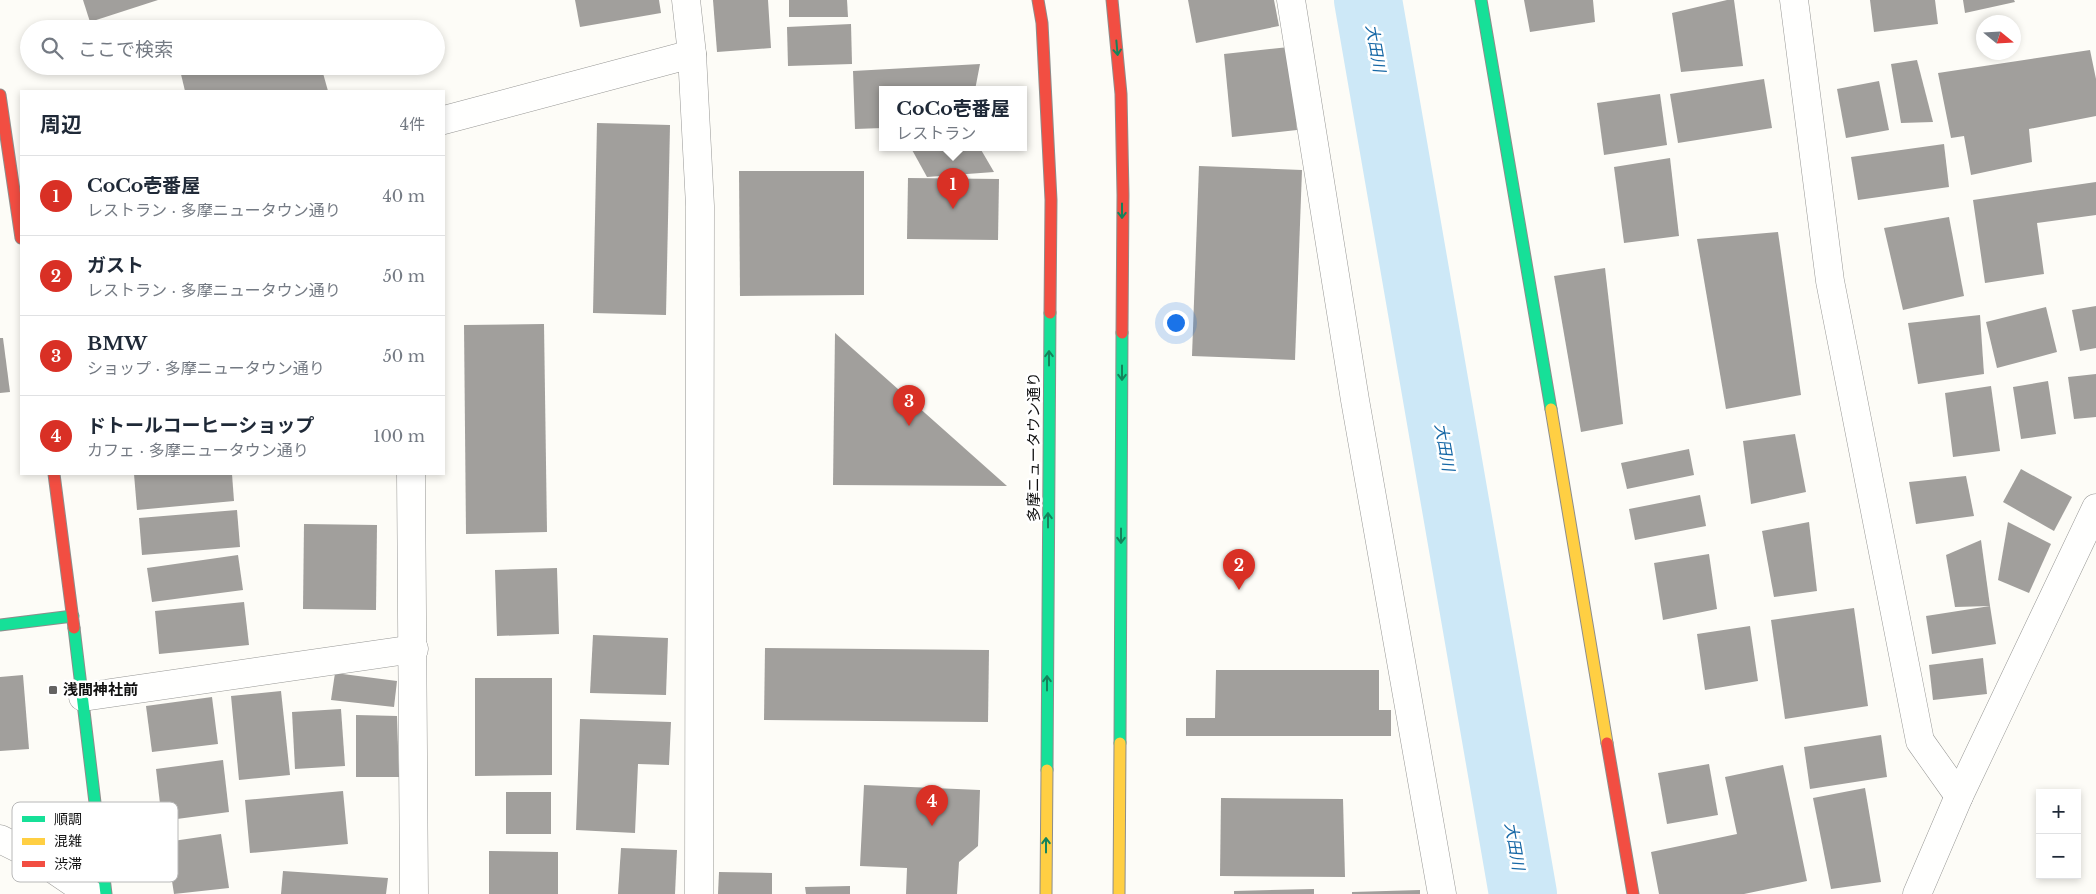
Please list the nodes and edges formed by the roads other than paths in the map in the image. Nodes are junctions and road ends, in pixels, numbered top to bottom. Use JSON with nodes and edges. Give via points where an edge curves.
{"nodes":[{"id":1,"x":686,"y":0,"type":"edge"},
{"id":2,"x":1038,"y":0,"type":"edge"},
{"id":3,"x":1112,"y":0,"type":"edge"},
{"id":4,"x":1291,"y":0,"type":"edge"},
{"id":5,"x":1481,"y":0,"type":"edge"},
{"id":6,"x":1794,"y":0,"type":"edge"},
{"id":7,"x":692,"y":54,"type":"junction"},
{"id":8,"x":0,"y":95,"type":"edge"},
{"id":9,"x":445,"y":120,"type":"edge"},
{"id":10,"x":20,"y":228,"type":"edge"},
{"id":11,"x":54,"y":475,"type":"edge"},
{"id":12,"x":411,"y":475,"type":"edge"},
{"id":13,"x":2096,"y":508,"type":"edge"},
{"id":14,"x":73,"y":616,"type":"junction"},
{"id":15,"x":0,"y":625,"type":"edge"},
{"id":16,"x":414,"y":649,"type":"junction"},
{"id":17,"x":83,"y":697,"type":"junction"},
{"id":18,"x":1959,"y":796,"type":"junction"},
{"id":19,"x":95,"y":802,"type":"edge"},
{"id":20,"x":0,"y":839,"type":"edge"},
{"id":21,"x":12,"y":845,"type":"edge"},
{"id":22,"x":72,"y":882,"type":"edge"},
{"id":23,"x":90,"y":894,"type":"edge"},
{"id":24,"x":414,"y":894,"type":"edge"},
{"id":25,"x":699,"y":894,"type":"edge"},
{"id":26,"x":1046,"y":894,"type":"edge"},
{"id":27,"x":1119,"y":894,"type":"edge"},
{"id":28,"x":1442,"y":894,"type":"edge"},
{"id":29,"x":1633,"y":894,"type":"edge"},
{"id":30,"x":1917,"y":894,"type":"edge"}],
"edges":[{"from":1,"to":7,"type":"street"},
{"from":26,"to":2,"type":"main road","name":"多摩ニュータウン通り","one_way":true,"via":[[1051,200]]},
{"from":3,"to":27,"type":"main road","one_way":true,"via":[[1120,94],[1122,195]]},
{"from":4,"to":28,"type":"street","via":[[1355,400]]},
{"from":5,"to":29,"type":"main road"},
{"from":6,"to":18,"type":"street","via":[[1830,281],[1920,741]]},
{"from":7,"to":9,"type":"street"},
{"from":7,"to":25,"type":"street","via":[[700,206]]},
{"from":8,"to":10,"type":"main road"},
{"from":11,"to":14,"type":"main road"},
{"from":12,"to":16,"type":"street"},
{"from":13,"to":18,"type":"street"},
{"from":14,"to":15,"type":"main road"},
{"from":14,"to":17,"type":"main road"},
{"from":16,"to":17,"type":"street"},
{"from":16,"to":24,"type":"street"},
{"from":17,"to":19,"type":"main road"},
{"from":18,"to":30,"type":"street"},
{"from":20,"to":21,"type":"street"},
{"from":22,"to":23,"type":"street"}]}
